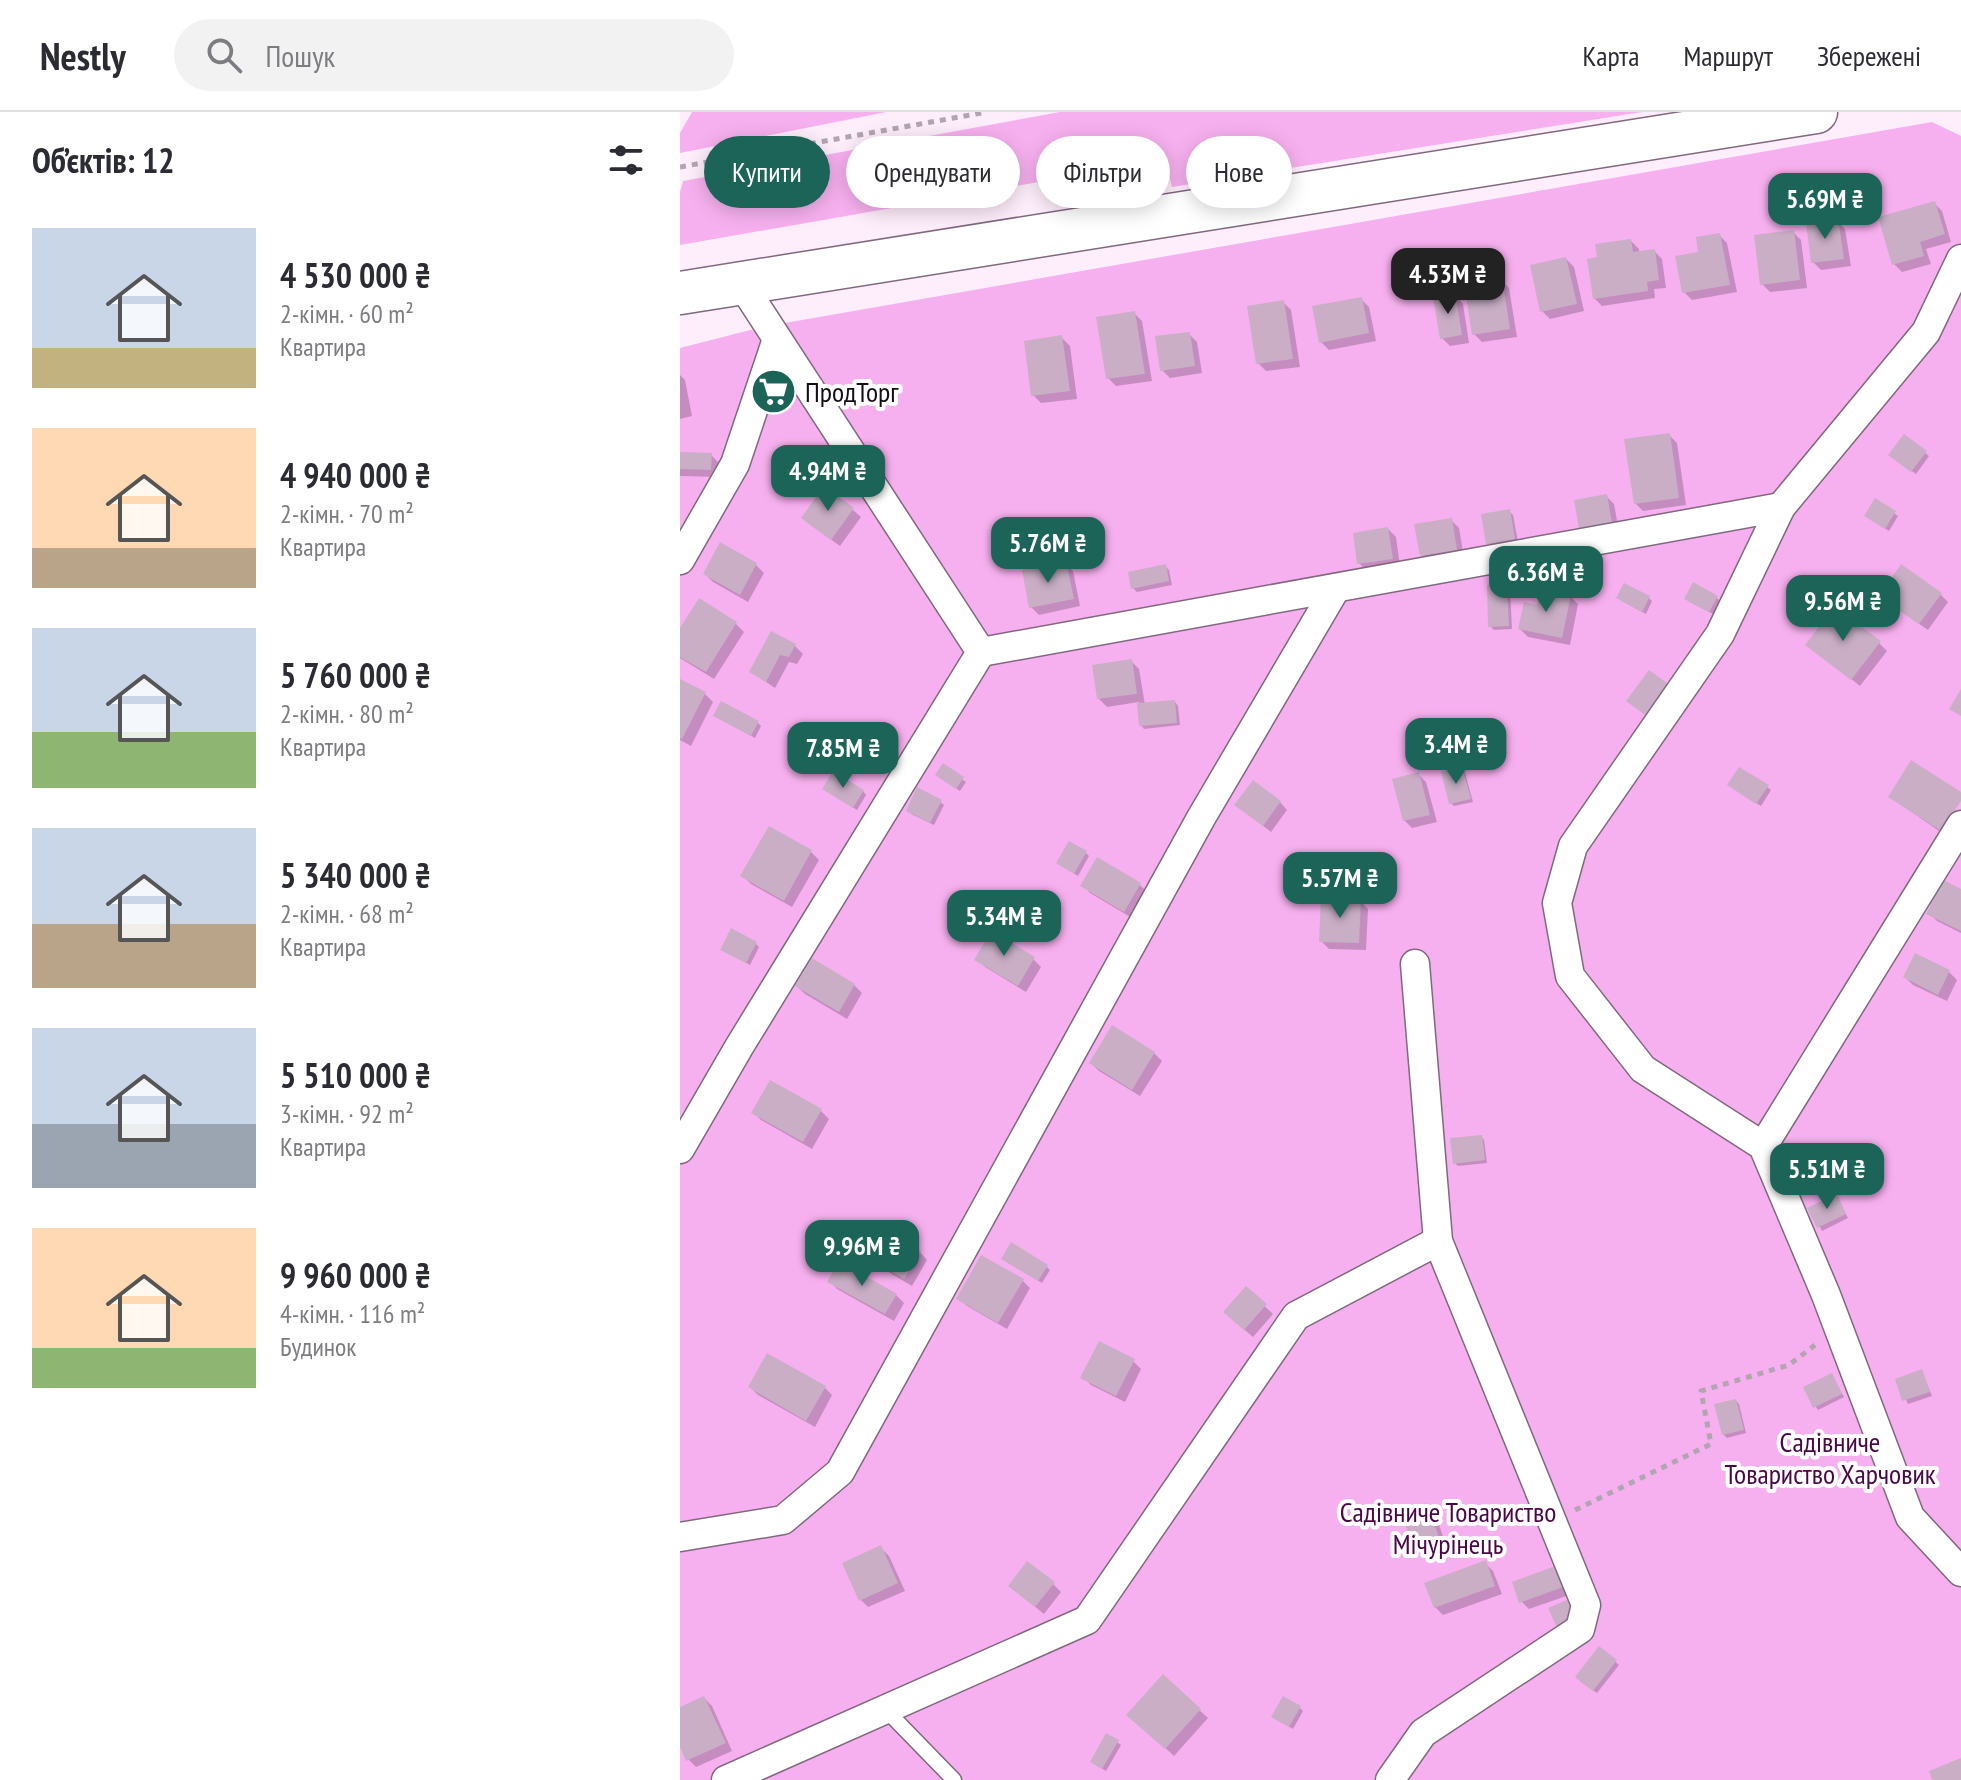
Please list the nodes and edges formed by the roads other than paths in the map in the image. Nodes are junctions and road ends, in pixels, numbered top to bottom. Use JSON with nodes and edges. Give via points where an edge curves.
{"nodes":[{"id":1,"x":1816,"y":112,"type":"edge"},
{"id":2,"x":1961,"y":259,"type":"edge"},
{"id":3,"x":741,"y":283,"type":"junction"},
{"id":4,"x":680,"y":293,"type":"edge"},
{"id":5,"x":777,"y":339,"type":"junction"},
{"id":6,"x":1781,"y":507,"type":"junction"},
{"id":7,"x":680,"y":560,"type":"edge"},
{"id":8,"x":1336,"y":588,"type":"junction"},
{"id":9,"x":981,"y":652,"type":"junction"},
{"id":10,"x":1961,"y":825,"type":"edge"},
{"id":11,"x":1415,"y":964,"type":"dead end"},
{"id":12,"x":1763,"y":1146,"type":"junction"},
{"id":13,"x":680,"y":1149,"type":"edge"},
{"id":14,"x":1438,"y":1241,"type":"junction"},
{"id":15,"x":680,"y":1537,"type":"edge"},
{"id":16,"x":1961,"y":1572,"type":"edge"},
{"id":17,"x":885,"y":1709,"type":"junction"},
{"id":18,"x":726,"y":1780,"type":"edge"},
{"id":19,"x":954,"y":1780,"type":"edge"},
{"id":20,"x":1390,"y":1780,"type":"edge"}],
"edges":[{"from":1,"to":3,"type":"main road"},
{"from":2,"to":6,"type":"street","via":[[1926,332]]},
{"from":3,"to":4,"type":"main road"},
{"from":3,"to":5,"type":"street"},
{"from":5,"to":7,"type":"street","via":[[735,464]]},
{"from":5,"to":9,"type":"street"},
{"from":6,"to":8,"type":"street"},
{"from":6,"to":12,"type":"street","via":[[1720,634],[1573,846],[1557,903],[1570,976],[1643,1069]]},
{"from":8,"to":9,"type":"street"},
{"from":8,"to":15,"type":"street","via":[[1201,818],[840,1472],[783,1520]]},
{"from":9,"to":13,"type":"street"},
{"from":10,"to":12,"type":"street"},
{"from":11,"to":14,"type":"street"},
{"from":12,"to":16,"type":"street","via":[[1910,1517]]},
{"from":14,"to":17,"type":"street","via":[[1296,1316],[1087,1620]]},
{"from":14,"to":20,"type":"street","via":[[1586,1605],[1580,1629],[1423,1733]]},
{"from":17,"to":18,"type":"street"},
{"from":17,"to":19,"type":"lane"}]}
